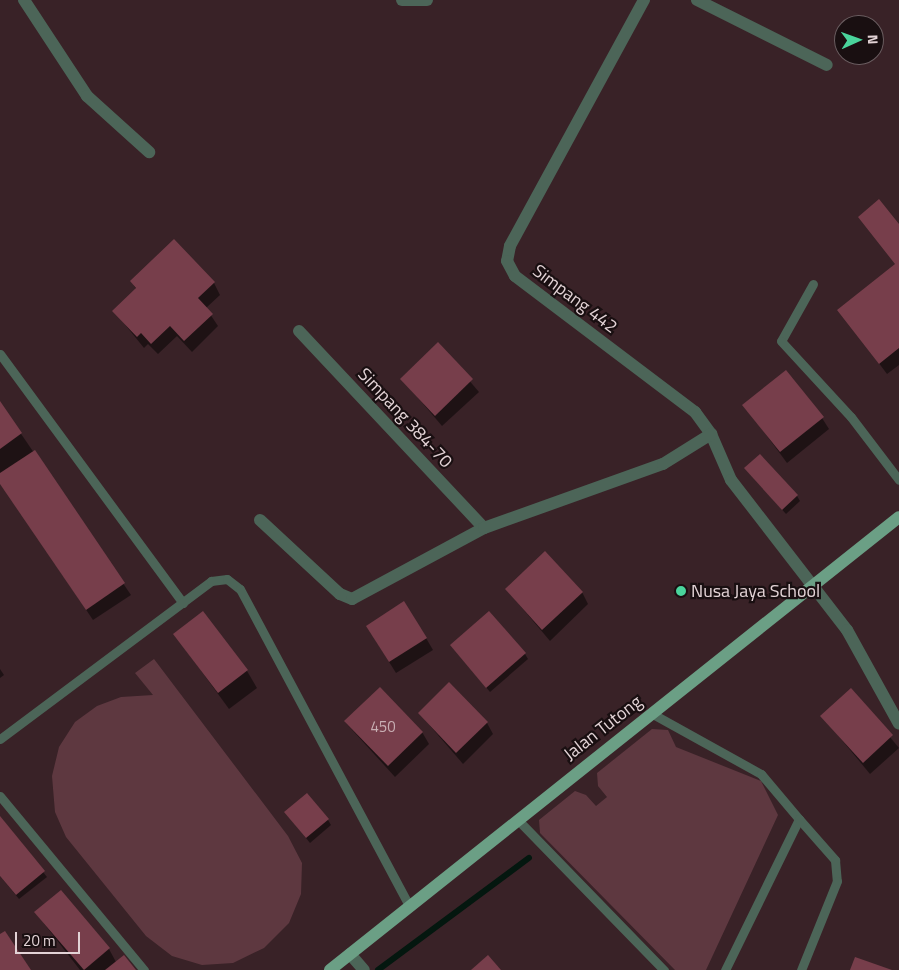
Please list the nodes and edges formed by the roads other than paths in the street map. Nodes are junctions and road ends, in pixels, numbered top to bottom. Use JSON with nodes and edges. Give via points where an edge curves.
{"nodes":[{"id":1,"x":24,"y":0,"type":"edge"},
{"id":2,"x":402,"y":0,"type":"edge"},
{"id":3,"x":427,"y":0,"type":"edge"},
{"id":4,"x":644,"y":0,"type":"edge"},
{"id":5,"x":697,"y":0,"type":"edge"},
{"id":6,"x":827,"y":65,"type":"dead end"},
{"id":7,"x":149,"y":152,"type":"dead end"},
{"id":8,"x":813,"y":284,"type":"dead end"},
{"id":9,"x":299,"y":331,"type":"dead end"},
{"id":10,"x":0,"y":354,"type":"edge"},
{"id":11,"x":711,"y":434,"type":"junction"},
{"id":12,"x":899,"y":480,"type":"edge"},
{"id":13,"x":899,"y":517,"type":"edge"},
{"id":14,"x":260,"y":520,"type":"dead end"},
{"id":15,"x":484,"y":528,"type":"junction"},
{"id":16,"x":813,"y":585,"type":"junction"},
{"id":17,"x":183,"y":603,"type":"junction"},
{"id":18,"x":651,"y":713,"type":"junction"},
{"id":19,"x":899,"y":724,"type":"edge"},
{"id":20,"x":0,"y":739,"type":"edge"},
{"id":21,"x":0,"y":796,"type":"edge"},
{"id":22,"x":517,"y":819,"type":"junction"},
{"id":23,"x":799,"y":819,"type":"junction"},
{"id":24,"x":409,"y":906,"type":"junction"},
{"id":25,"x":350,"y":954,"type":"junction"},
{"id":26,"x":144,"y":970,"type":"edge"},
{"id":27,"x":330,"y":970,"type":"edge"},
{"id":28,"x":364,"y":970,"type":"edge"},
{"id":29,"x":664,"y":970,"type":"edge"},
{"id":30,"x":725,"y":970,"type":"edge"},
{"id":31,"x":801,"y":970,"type":"edge"}],
"edges":[{"from":1,"to":7,"type":"street","via":[[88,96]]},
{"from":2,"to":3,"type":"street"},
{"from":4,"to":11,"type":"street","name":"Simpang 442","via":[[510,246],[507,262],[515,276],[695,412]]},
{"from":5,"to":6,"type":"street"},
{"from":8,"to":12,"type":"lane","via":[[780,341],[851,417]]},
{"from":9,"to":15,"type":"street","name":"Simpang 384-70"},
{"from":10,"to":17,"type":"lane"},
{"from":11,"to":15,"type":"street","via":[[663,464]]},
{"from":11,"to":16,"type":"street","name":"Simpang 442","via":[[731,480]]},
{"from":13,"to":16,"type":"main road","name":"Jalan Tutong"},
{"from":14,"to":15,"type":"street","via":[[340,594],[352,599]]},
{"from":16,"to":18,"type":"main road","name":"Jalan Tutong"},
{"from":16,"to":19,"type":"street","name":"Simpang 442","via":[[847,630]]},
{"from":17,"to":20,"type":"lane"},
{"from":17,"to":24,"type":"lane","via":[[211,582],[227,579],[240,589]]},
{"from":18,"to":22,"type":"main road","name":"Jalan Tutong"},
{"from":18,"to":23,"type":"lane","via":[[761,774]]},
{"from":21,"to":26,"type":"lane"},
{"from":22,"to":24,"type":"main road","name":"Jalan Tutong"},
{"from":22,"to":29,"type":"lane"},
{"from":23,"to":30,"type":"lane"},
{"from":23,"to":31,"type":"lane","via":[[835,860],[837,881]]},
{"from":24,"to":25,"type":"main road","name":"Jalan Tutong"},
{"from":25,"to":27,"type":"main road","name":"Jalan Tutong"},
{"from":25,"to":28,"type":"street"}]}
